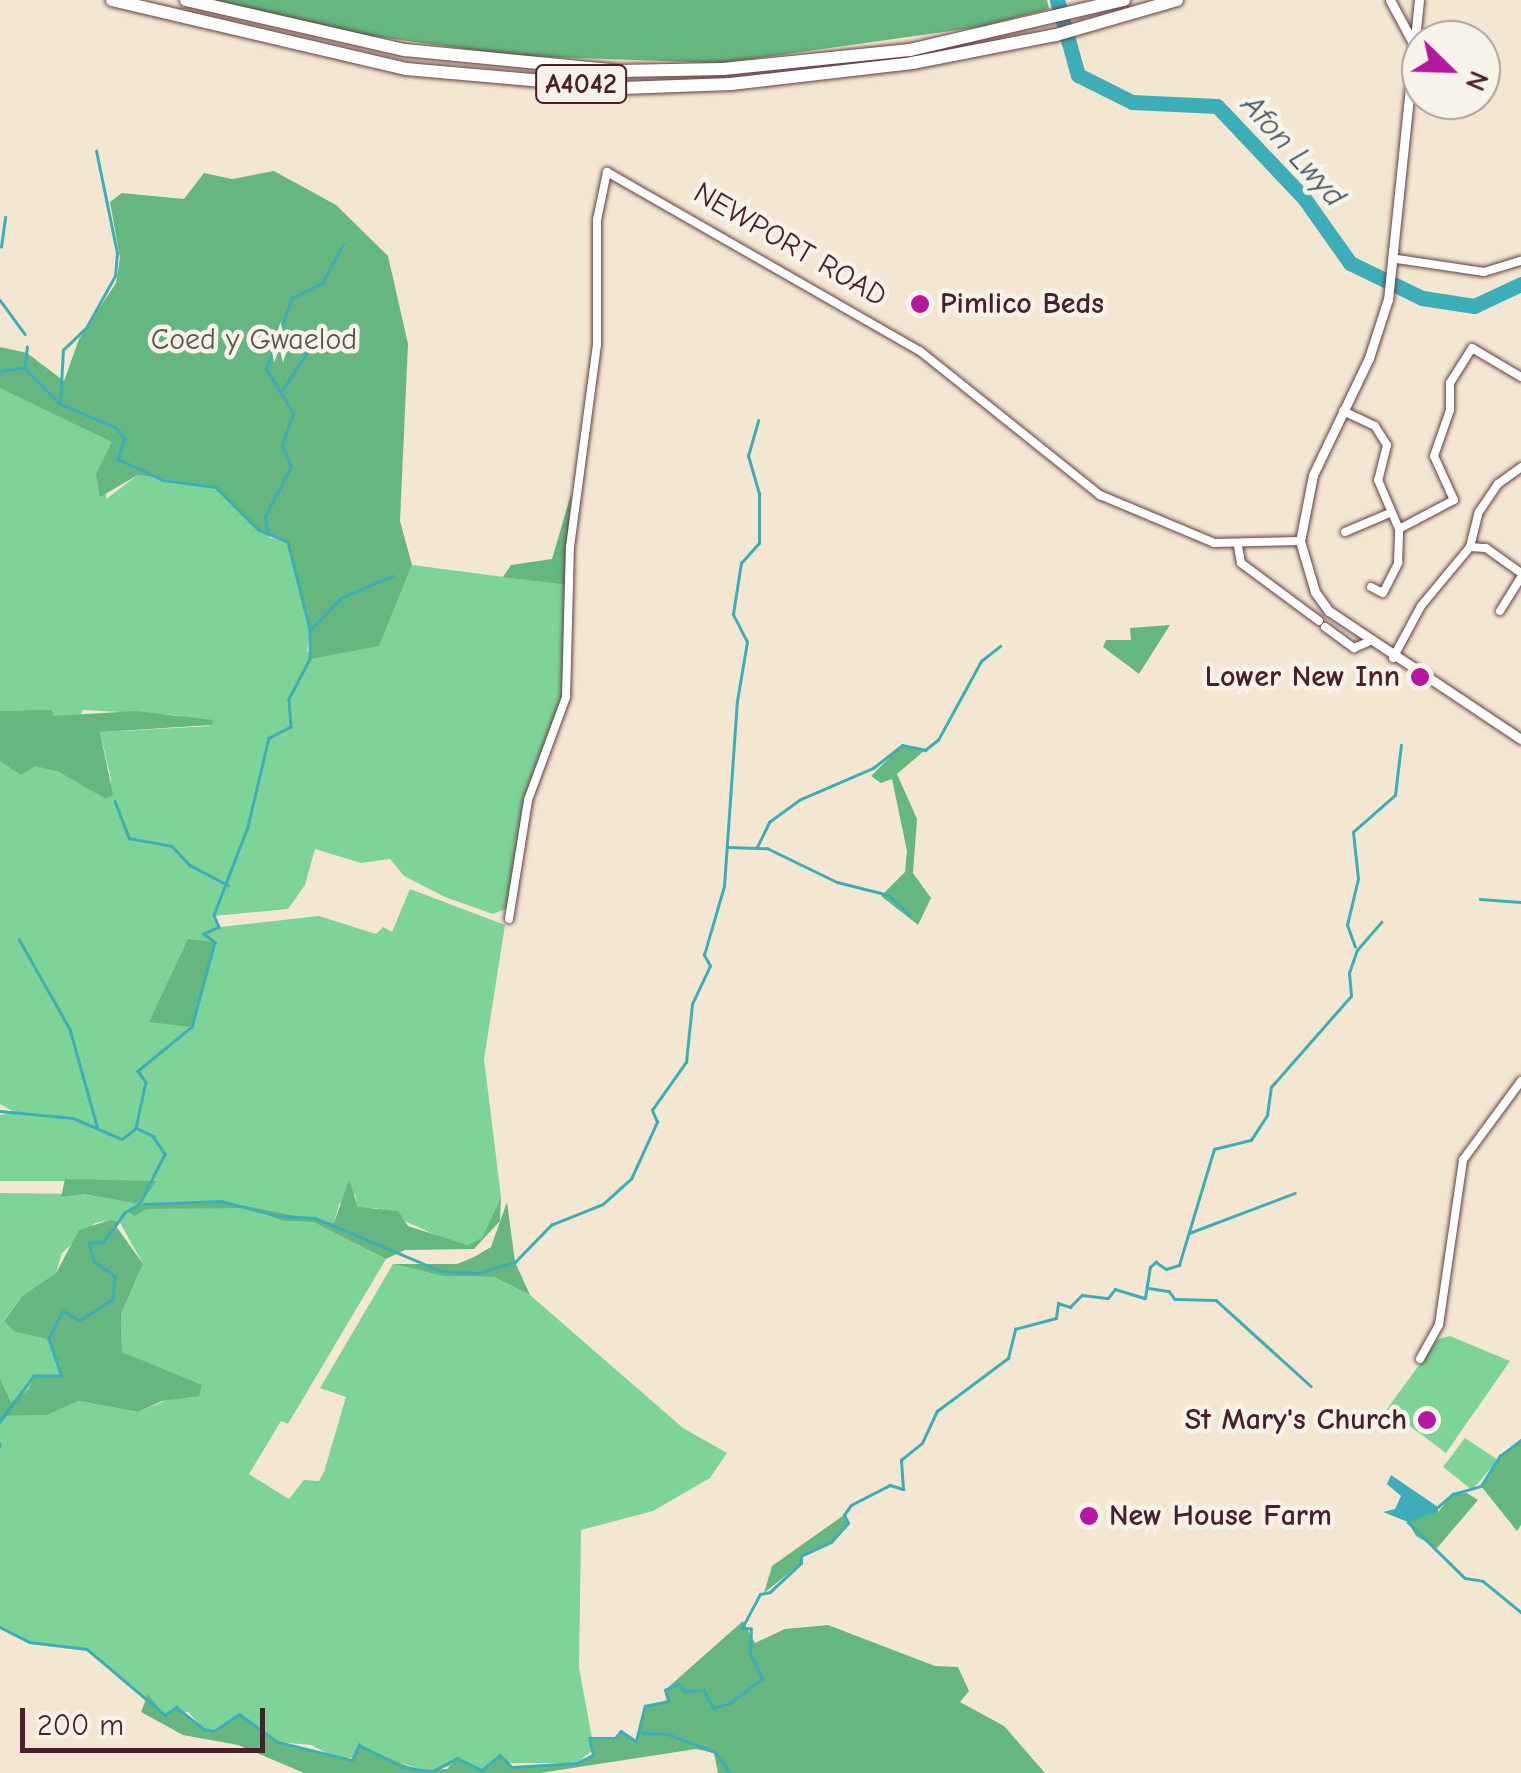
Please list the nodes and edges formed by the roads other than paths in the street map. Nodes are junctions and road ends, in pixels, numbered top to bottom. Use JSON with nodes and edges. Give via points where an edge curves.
{"nodes":[{"id":1,"x":112,"y":0,"type":"edge"},
{"id":2,"x":186,"y":0,"type":"edge"},
{"id":3,"x":1124,"y":0,"type":"edge"},
{"id":4,"x":1177,"y":0,"type":"edge"},
{"id":5,"x":1407,"y":120,"type":"edge"},
{"id":6,"x":1396,"y":259,"type":"junction"},
{"id":7,"x":1521,"y":262,"type":"edge"},
{"id":8,"x":1521,"y":377,"type":"edge"},
{"id":9,"x":1344,"y":411,"type":"junction"},
{"id":10,"x":1521,"y":467,"type":"edge"},
{"id":11,"x":1390,"y":512,"type":"junction"},
{"id":12,"x":1399,"y":529,"type":"junction"},
{"id":13,"x":1345,"y":532,"type":"dead end"},
{"id":14,"x":1300,"y":541,"type":"junction"},
{"id":15,"x":1238,"y":546,"type":"junction"},
{"id":16,"x":1470,"y":547,"type":"junction"},
{"id":17,"x":1521,"y":576,"type":"edge"},
{"id":18,"x":1371,"y":587,"type":"dead end"},
{"id":19,"x":1500,"y":611,"type":"dead end"},
{"id":20,"x":1368,"y":642,"type":"junction"},
{"id":21,"x":1393,"y":658,"type":"junction"},
{"id":22,"x":1519,"y":732,"type":"edge"},
{"id":23,"x":508,"y":918,"type":"dead end"},
{"id":24,"x":1521,"y":1081,"type":"edge"},
{"id":25,"x":1420,"y":1359,"type":"dead end"}],
"edges":[{"from":1,"to":4,"type":"highway","number":"A4042","via":[[406,69],[624,88],[828,74],[1056,35]]},
{"from":2,"to":3,"type":"highway","number":"A4042","via":[[406,50],[620,70],[723,68],[910,50]]},
{"from":5,"to":6,"type":"street"},
{"from":6,"to":7,"type":"street","via":[[1484,272]]},
{"from":6,"to":9,"type":"street","via":[[1388,299]]},
{"from":8,"to":12,"type":"street","via":[[1472,348],[1450,384],[1450,410],[1434,456],[1454,500]]},
{"from":9,"to":11,"type":"street","via":[[1375,426],[1387,445],[1378,480]]},
{"from":9,"to":14,"type":"street","via":[[1312,476]]},
{"from":10,"to":16,"type":"street","via":[[1498,484],[1479,512]]},
{"from":11,"to":12,"type":"street"},
{"from":11,"to":13,"type":"street"},
{"from":12,"to":18,"type":"street","via":[[1383,593]]},
{"from":14,"to":15,"type":"street","name":"NEWPORT ROAD"},
{"from":14,"to":20,"type":"street","via":[[1315,592]]},
{"from":15,"to":20,"type":"street","via":[[1241,563],[1354,648]]},
{"from":15,"to":23,"type":"street","name":"NEWPORT ROAD","via":[[1198,537],[1100,495],[920,350],[607,172],[597,220],[597,344],[570,547],[566,697],[528,800]]},
{"from":16,"to":17,"type":"street","via":[[1486,548]]},
{"from":16,"to":21,"type":"street","via":[[1421,606]]},
{"from":17,"to":19,"type":"street"},
{"from":20,"to":21,"type":"street"},
{"from":21,"to":22,"type":"street"},
{"from":24,"to":25,"type":"street","via":[[1463,1160],[1439,1324]]}]}
